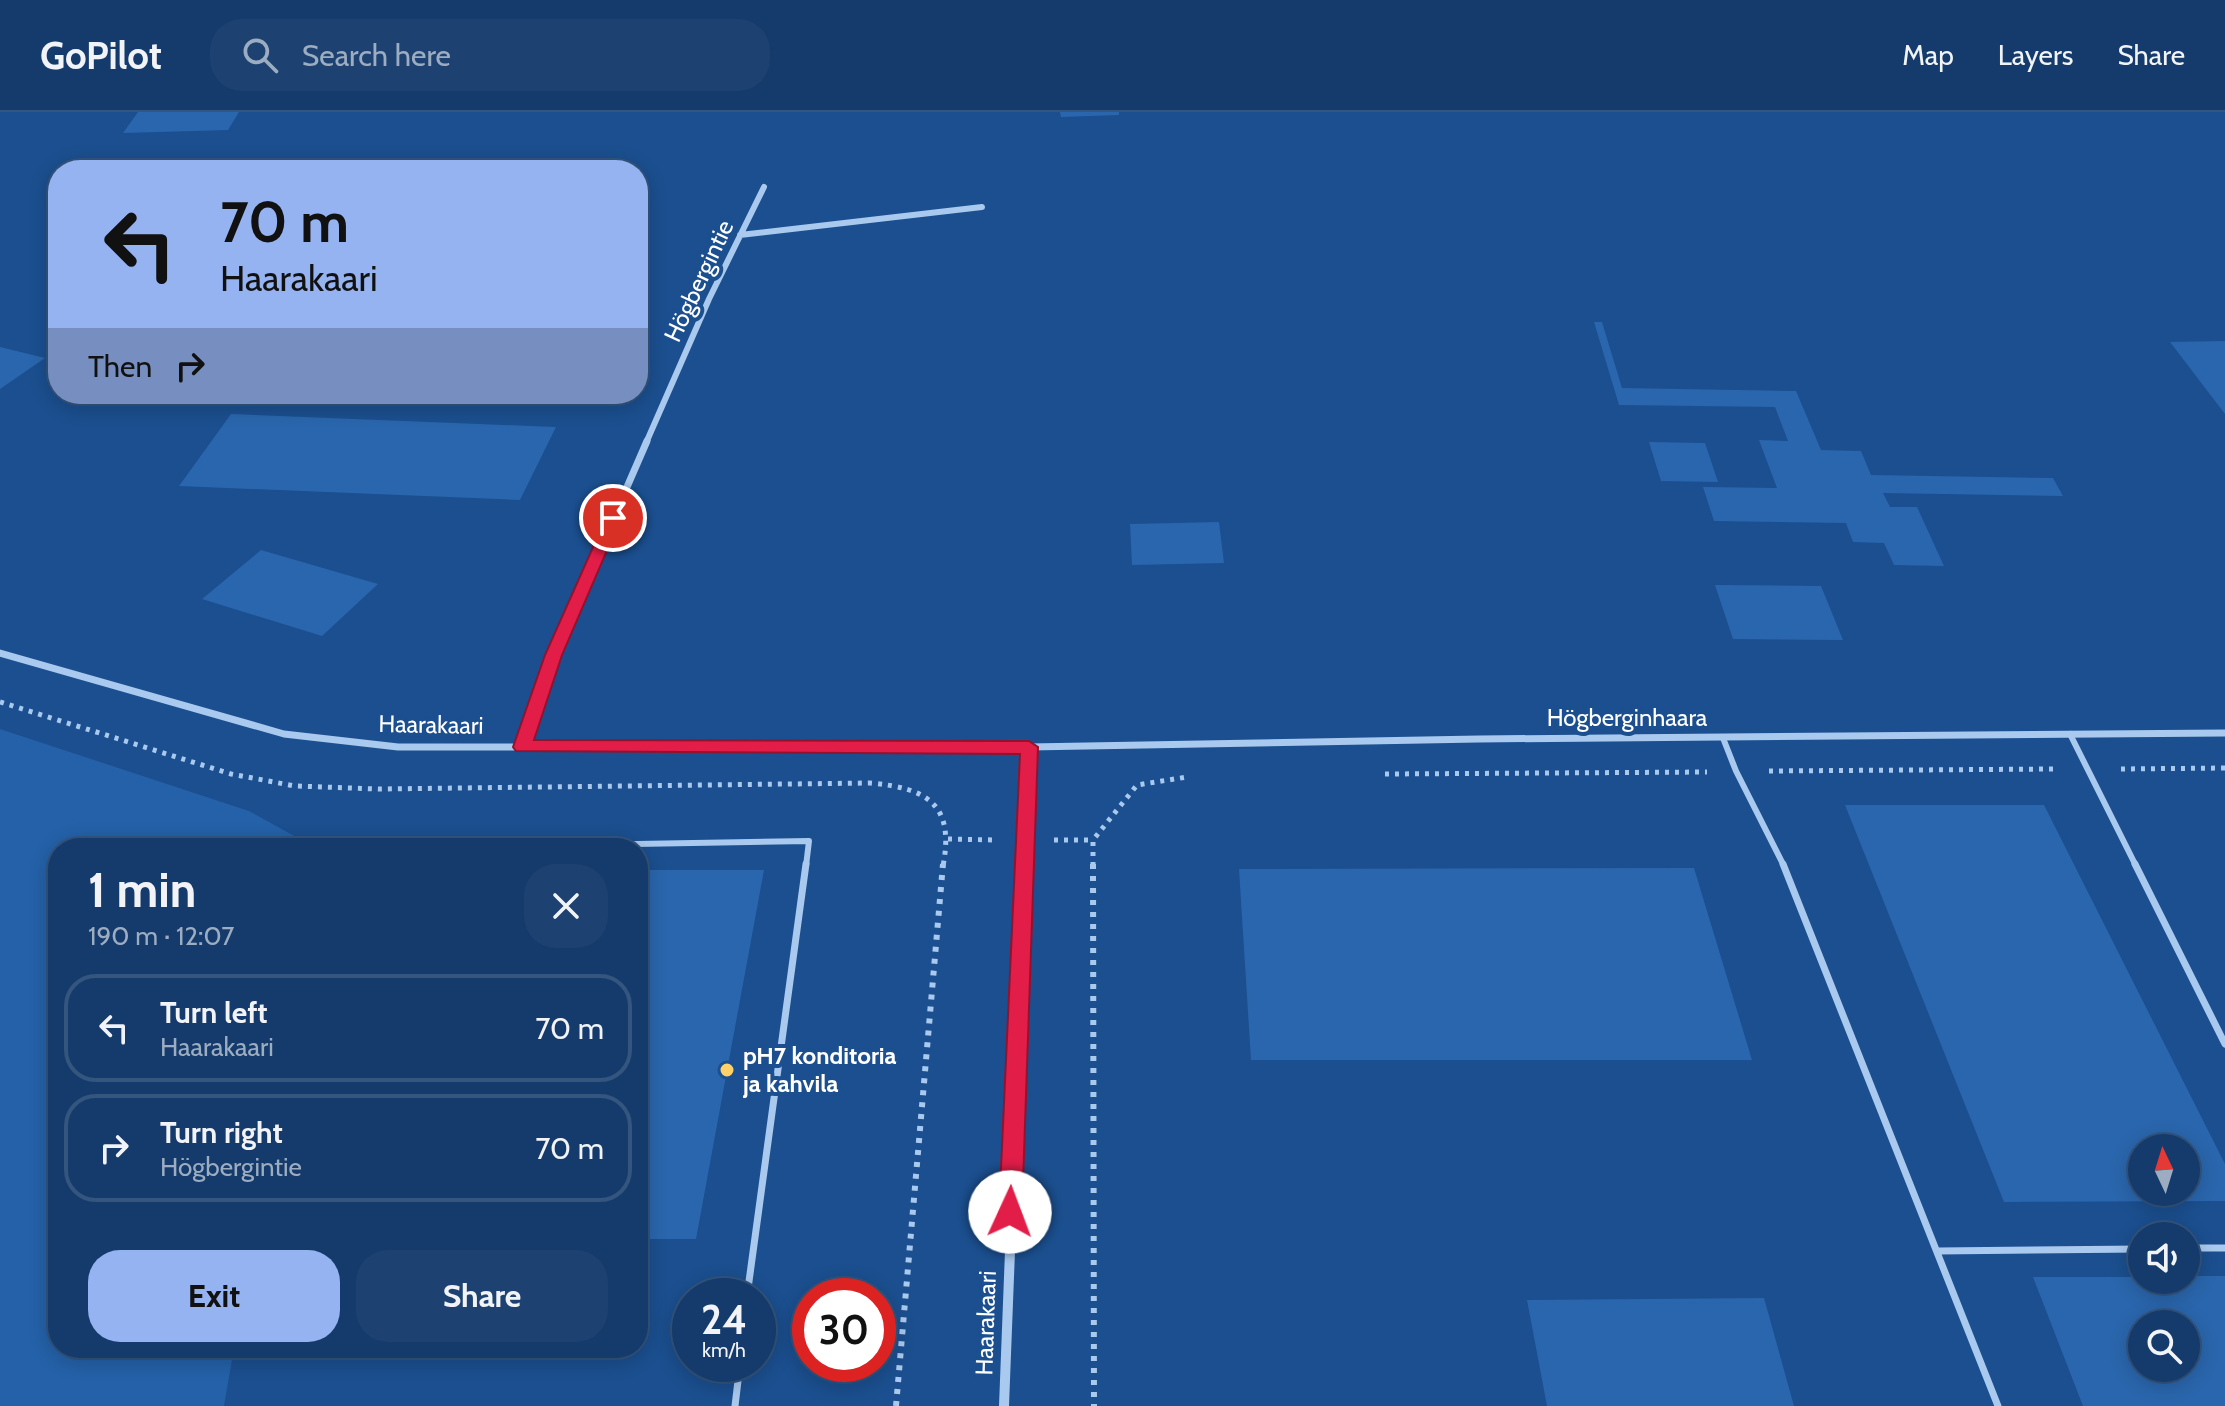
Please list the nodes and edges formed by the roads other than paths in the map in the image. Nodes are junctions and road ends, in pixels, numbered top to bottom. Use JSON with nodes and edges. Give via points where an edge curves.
{"nodes":[{"id":1,"x":764,"y":187,"type":"dead end"},
{"id":2,"x":982,"y":207,"type":"dead end"},
{"id":3,"x":740,"y":235,"type":"junction"},
{"id":4,"x":0,"y":653,"type":"edge"},
{"id":5,"x":2225,"y":733,"type":"edge"},
{"id":6,"x":2070,"y":734,"type":"junction"},
{"id":7,"x":1723,"y":738,"type":"junction"},
{"id":8,"x":522,"y":747,"type":"junction"},
{"id":9,"x":1029,"y":747,"type":"junction"},
{"id":10,"x":648,"y":844,"type":"edge"},
{"id":11,"x":2225,"y":1044,"type":"edge"},
{"id":12,"x":2200,"y":1248,"type":"edge"},
{"id":13,"x":2225,"y":1248,"type":"edge"},
{"id":14,"x":2128,"y":1249,"type":"edge"},
{"id":15,"x":1938,"y":1251,"type":"junction"},
{"id":16,"x":749,"y":1278,"type":"edge"},
{"id":17,"x":738,"y":1382,"type":"edge"},
{"id":18,"x":735,"y":1406,"type":"edge"},
{"id":19,"x":1004,"y":1406,"type":"edge"},
{"id":20,"x":1998,"y":1406,"type":"edge"}],
"edges":[{"from":1,"to":3,"type":"street","name":"Högbergintie"},
{"from":2,"to":3,"type":"street"},
{"from":3,"to":8,"type":"street","name":"Högbergintie","via":[[554,655]]},
{"from":4,"to":8,"type":"street","name":"Haarakaari","via":[[284,734],[398,747]]},
{"from":5,"to":6,"type":"street","name":"Högberginhaara"},
{"from":6,"to":7,"type":"street","name":"Högberginhaara"},
{"from":6,"to":11,"type":"lane"},
{"from":7,"to":9,"type":"street","name":"Högberginhaara"},
{"from":7,"to":15,"type":"lane","via":[[1793,883]]},
{"from":8,"to":9,"type":"street","name":"Haarakaari"},
{"from":9,"to":19,"type":"street","name":"Haarakaari"},
{"from":10,"to":16,"type":"lane","via":[[809,841]]},
{"from":12,"to":13,"type":"lane"},
{"from":14,"to":15,"type":"lane"},
{"from":15,"to":20,"type":"lane"},
{"from":17,"to":18,"type":"lane"}]}
